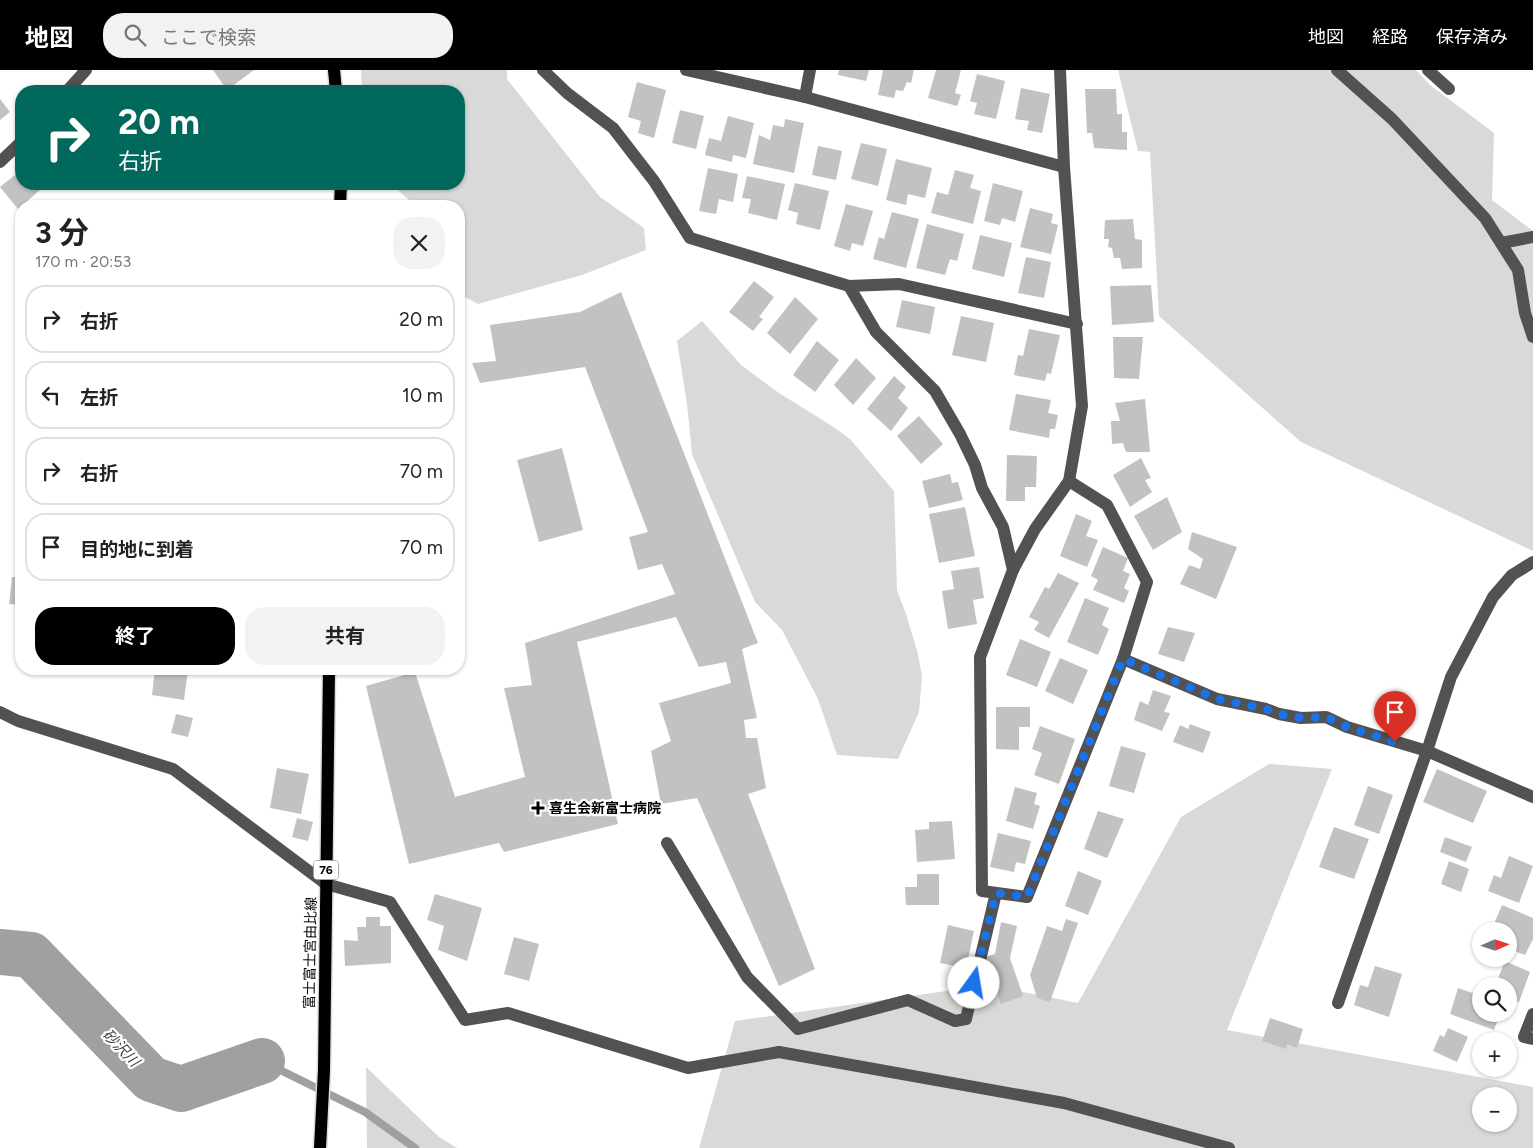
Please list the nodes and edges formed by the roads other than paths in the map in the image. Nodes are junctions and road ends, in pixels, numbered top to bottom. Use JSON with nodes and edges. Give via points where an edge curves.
{"nodes":[{"id":1,"x":86,"y":70,"type":"edge"},
{"id":2,"x":334,"y":70,"type":"edge"},
{"id":3,"x":543,"y":70,"type":"edge"},
{"id":4,"x":686,"y":70,"type":"edge"},
{"id":5,"x":810,"y":70,"type":"edge"},
{"id":6,"x":1060,"y":70,"type":"edge"},
{"id":7,"x":1337,"y":70,"type":"edge"},
{"id":8,"x":1428,"y":70,"type":"edge"},
{"id":9,"x":72,"y":85,"type":"edge"},
{"id":10,"x":335,"y":85,"type":"edge"},
{"id":11,"x":1449,"y":89,"type":"dead end"},
{"id":12,"x":805,"y":97,"type":"junction"},
{"id":13,"x":15,"y":148,"type":"edge"},
{"id":14,"x":0,"y":162,"type":"edge"},
{"id":15,"x":1064,"y":167,"type":"junction"},
{"id":16,"x":1533,"y":237,"type":"edge"},
{"id":17,"x":1501,"y":243,"type":"junction"},
{"id":18,"x":849,"y":286,"type":"junction"},
{"id":19,"x":1077,"y":324,"type":"junction"},
{"id":20,"x":1533,"y":337,"type":"edge"},
{"id":21,"x":1069,"y":481,"type":"junction"},
{"id":22,"x":1533,"y":562,"type":"edge"},
{"id":23,"x":1013,"y":570,"type":"junction"},
{"id":24,"x":1123,"y":659,"type":"junction"},
{"id":25,"x":330,"y":675,"type":"edge"},
{"id":26,"x":0,"y":712,"type":"edge"},
{"id":27,"x":1427,"y":752,"type":"junction"},
{"id":28,"x":1533,"y":797,"type":"edge"},
{"id":29,"x":667,"y":843,"type":"dead end"},
{"id":30,"x":326,"y":884,"type":"junction"},
{"id":31,"x":996,"y":893,"type":"junction"},
{"id":32,"x":1338,"y":1003,"type":"dead end"},
{"id":33,"x":1533,"y":1014,"type":"edge"},
{"id":34,"x":1533,"y":1039,"type":"edge"},
{"id":35,"x":320,"y":1148,"type":"edge"},
{"id":36,"x":1228,"y":1148,"type":"edge"}],
"edges":[{"from":1,"to":9,"type":"street"},
{"from":2,"to":10,"type":"main road"},
{"from":3,"to":18,"type":"street","via":[[567,94],[613,128],[654,181],[690,238]]},
{"from":4,"to":12,"type":"street"},
{"from":5,"to":12,"type":"street"},
{"from":6,"to":15,"type":"street"},
{"from":7,"to":17,"type":"street","via":[[1392,119],[1485,218]]},
{"from":8,"to":11,"type":"street"},
{"from":12,"to":15,"type":"street"},
{"from":13,"to":14,"type":"street"},
{"from":15,"to":19,"type":"street"},
{"from":16,"to":17,"type":"street"},
{"from":17,"to":20,"type":"street","via":[[1518,270],[1525,313]]},
{"from":18,"to":19,"type":"street","via":[[899,284]]},
{"from":18,"to":23,"type":"street","via":[[876,332],[935,391],[956,427],[1002,527]]},
{"from":19,"to":21,"type":"street","via":[[1082,406]]},
{"from":21,"to":23,"type":"street","via":[[1035,529]]},
{"from":21,"to":24,"type":"street","via":[[1106,505],[1147,582]]},
{"from":22,"to":27,"type":"street","via":[[1512,575],[1493,597],[1451,677]]},
{"from":23,"to":31,"type":"street","via":[[980,657],[982,890]]},
{"from":24,"to":27,"type":"street","via":[[1217,699],[1301,718],[1326,717],[1347,727]]},
{"from":24,"to":31,"type":"street","via":[[1027,897]]},
{"from":25,"to":30,"type":"main road","name":"富士富士宮由比線","number":"76"},
{"from":26,"to":30,"type":"street","via":[[18,721],[173,769]]},
{"from":27,"to":28,"type":"street"},
{"from":27,"to":32,"type":"street"},
{"from":29,"to":31,"type":"street","via":[[746,977],[798,1029],[908,1000],[955,1021],[966,1019]]},
{"from":30,"to":35,"type":"main road","name":"富士富士宮由比線","number":"76"},
{"from":30,"to":36,"type":"street","via":[[390,902],[465,1020],[508,1013],[688,1068],[779,1052],[1064,1103]]},
{"from":33,"to":34,"type":"street","via":[[1524,1037]]}]}
